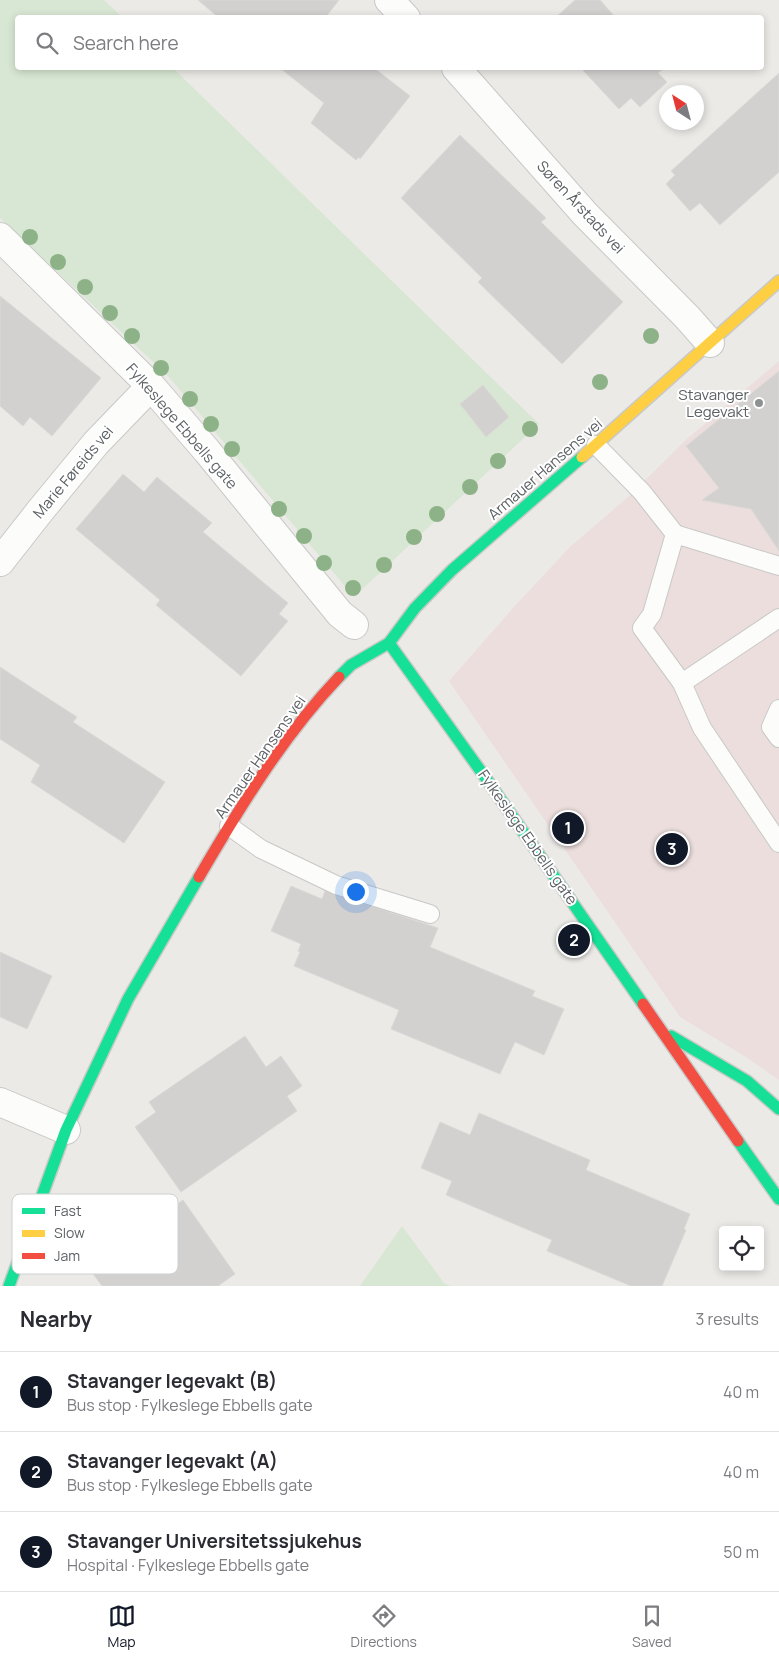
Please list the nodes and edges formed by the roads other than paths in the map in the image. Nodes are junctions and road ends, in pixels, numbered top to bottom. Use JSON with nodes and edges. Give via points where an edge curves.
{"nodes":[{"id":1,"x":389,"y":0,"type":"edge"},
{"id":2,"x":403,"y":15,"type":"edge"},
{"id":3,"x":458,"y":70,"type":"edge"},
{"id":4,"x":0,"y":237,"type":"edge"},
{"id":5,"x":779,"y":281,"type":"edge"},
{"id":6,"x":710,"y":343,"type":"junction"},
{"id":7,"x":151,"y":386,"type":"junction"},
{"id":8,"x":596,"y":445,"type":"junction"},
{"id":9,"x":675,"y":534,"type":"junction"},
{"id":10,"x":0,"y":562,"type":"edge"},
{"id":11,"x":779,"y":566,"type":"edge"},
{"id":12,"x":779,"y":618,"type":"edge"},
{"id":13,"x":354,"y":624,"type":"dead end"},
{"id":14,"x":389,"y":644,"type":"junction"},
{"id":15,"x":682,"y":683,"type":"junction"},
{"id":16,"x":779,"y":710,"type":"edge"},
{"id":17,"x":779,"y":738,"type":"edge"},
{"id":18,"x":229,"y":826,"type":"junction"},
{"id":19,"x":779,"y":843,"type":"edge"},
{"id":20,"x":430,"y":914,"type":"dead end"},
{"id":21,"x":664,"y":1033,"type":"junction"},
{"id":22,"x":0,"y":1102,"type":"edge"},
{"id":23,"x":779,"y":1109,"type":"edge"},
{"id":24,"x":66,"y":1130,"type":"junction"},
{"id":25,"x":776,"y":1178,"type":"dead end"},
{"id":26,"x":43,"y":1194,"type":"edge"},
{"id":27,"x":779,"y":1198,"type":"edge"},
{"id":28,"x":13,"y":1274,"type":"edge"},
{"id":29,"x":9,"y":1286,"type":"edge"}],
"edges":[{"from":1,"to":2,"type":"street"},
{"from":3,"to":6,"type":"street","name":"Søren Årstads vei","via":[[585,214]]},
{"from":4,"to":7,"type":"street","name":"Fylkeslege Ebbells gate"},
{"from":5,"to":6,"type":"street","name":"Armauer Hansens vei"},
{"from":6,"to":8,"type":"street","name":"Armauer Hansens vei"},
{"from":7,"to":10,"type":"street","name":"Marie Føreids vei","via":[[96,443]]},
{"from":7,"to":13,"type":"street","name":"Fylkeslege Ebbells gate","via":[[340,614]]},
{"from":8,"to":9,"type":"lane","via":[[642,492]]},
{"from":8,"to":14,"type":"street","name":"Armauer Hansens vei","via":[[452,570],[415,608]]},
{"from":9,"to":11,"type":"lane"},
{"from":9,"to":15,"type":"lane","via":[[652,614],[642,628]]},
{"from":12,"to":15,"type":"lane"},
{"from":14,"to":18,"type":"street","name":"Armauer Hansens vei","via":[[351,665],[315,703]]},
{"from":14,"to":21,"type":"street","name":"Fylkeslege Ebbells gate"},
{"from":15,"to":19,"type":"lane","via":[[702,728]]},
{"from":16,"to":17,"type":"lane","via":[[771,727]]},
{"from":18,"to":20,"type":"lane","via":[[261,849],[336,886]]},
{"from":18,"to":24,"type":"street","name":"Armauer Hansens vei","via":[[128,999]]},
{"from":21,"to":23,"type":"street","name":"Fylkeslege Ebbells gate","via":[[747,1081]]},
{"from":21,"to":27,"type":"street","name":"Fylkeslege Ebbells gate"},
{"from":22,"to":24,"type":"street"},
{"from":24,"to":26,"type":"street","name":"Armauer Hansens vei"},
{"from":25,"to":27,"type":"street"},
{"from":28,"to":29,"type":"street","name":"Armauer Hansens vei"}]}
